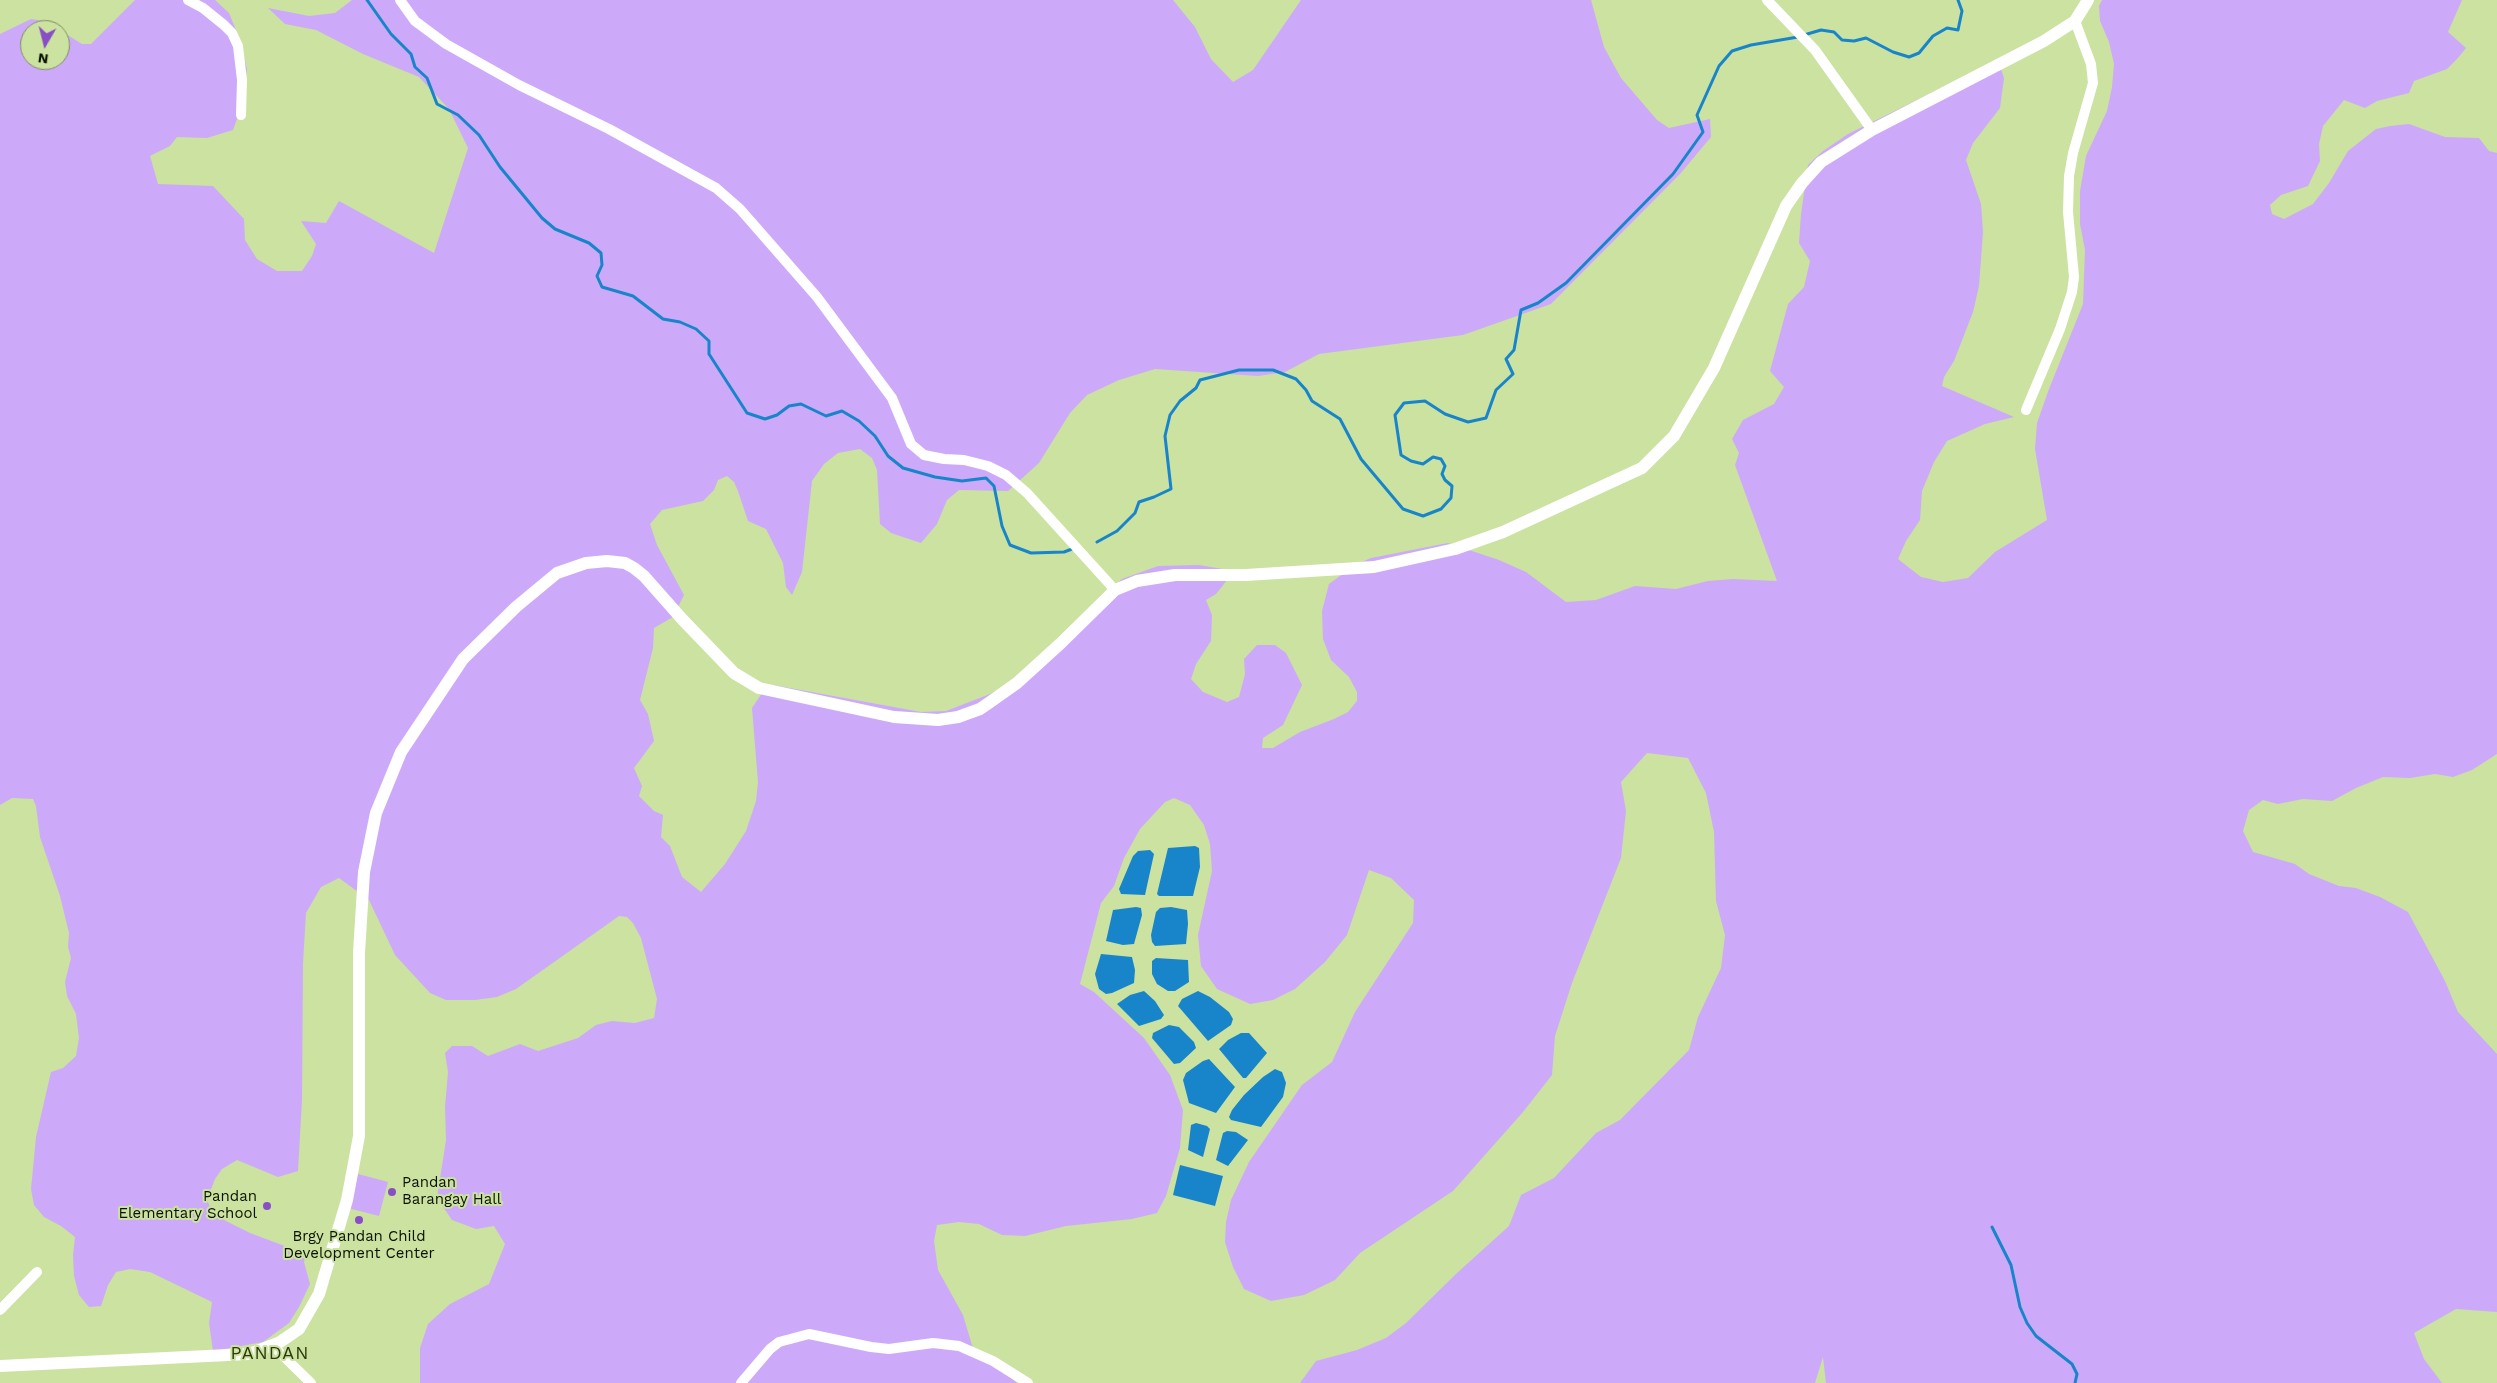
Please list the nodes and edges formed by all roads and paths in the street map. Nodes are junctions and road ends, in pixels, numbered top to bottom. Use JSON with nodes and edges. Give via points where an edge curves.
{"nodes":[{"id":1,"x":188,"y":0,"type":"edge"},
{"id":2,"x":400,"y":0,"type":"edge"},
{"id":3,"x":1767,"y":0,"type":"edge"},
{"id":4,"x":2088,"y":0,"type":"edge"},
{"id":5,"x":2075,"y":21,"type":"junction"},
{"id":6,"x":241,"y":115,"type":"dead end"},
{"id":7,"x":1872,"y":130,"type":"junction"},
{"id":8,"x":2026,"y":410,"type":"dead end"},
{"id":9,"x":1115,"y":590,"type":"junction"},
{"id":10,"x":37,"y":1272,"type":"dead end"},
{"id":11,"x":0,"y":1310,"type":"edge"},
{"id":12,"x":273,"y":1346,"type":"junction"},
{"id":13,"x":0,"y":1366,"type":"edge"},
{"id":14,"x":311,"y":1383,"type":"edge"},
{"id":15,"x":741,"y":1383,"type":"edge"},
{"id":16,"x":1028,"y":1383,"type":"edge"}],
"edges":[{"from":1,"to":6,"type":"street","via":[[203,8],[232,33],[238,46]]},
{"from":2,"to":9,"type":"street","via":[[416,21],[446,44],[609,128],[716,188],[740,210],[817,297],[892,398],[911,444],[924,455],[964,460],[1006,475],[1027,493]]},
{"from":3,"to":7,"type":"street","via":[[1815,50]]},
{"from":4,"to":5,"type":"street"},
{"from":5,"to":7,"type":"street","via":[[2024,53]]},
{"from":5,"to":8,"type":"street","via":[[2091,64],[2093,83],[2069,176],[2068,212],[2074,277],[2056,337]]},
{"from":7,"to":9,"type":"street","via":[[1830,154],[1794,193],[1714,368],[1674,436],[1642,468],[1538,516],[1454,549],[1374,566],[1246,575],[1152,577]]},
{"from":9,"to":12,"type":"street","via":[[1001,695],[980,709],[938,720],[894,717],[792,697],[747,682],[682,620],[644,576],[625,564],[608,561],[574,566],[557,573],[516,607],[463,659],[415,729],[401,752],[376,813],[364,872],[359,953],[360,1109],[355,1164],[319,1294],[299,1328],[289,1338]]},
{"from":10,"to":11,"type":"street"},
{"from":12,"to":13,"type":"street","via":[[249,1354]]},
{"from":12,"to":14,"type":"street"},
{"from":15,"to":16,"type":"street","via":[[770,1349],[784,1340],[809,1334],[871,1348],[933,1343],[959,1346],[993,1361]]}]}
